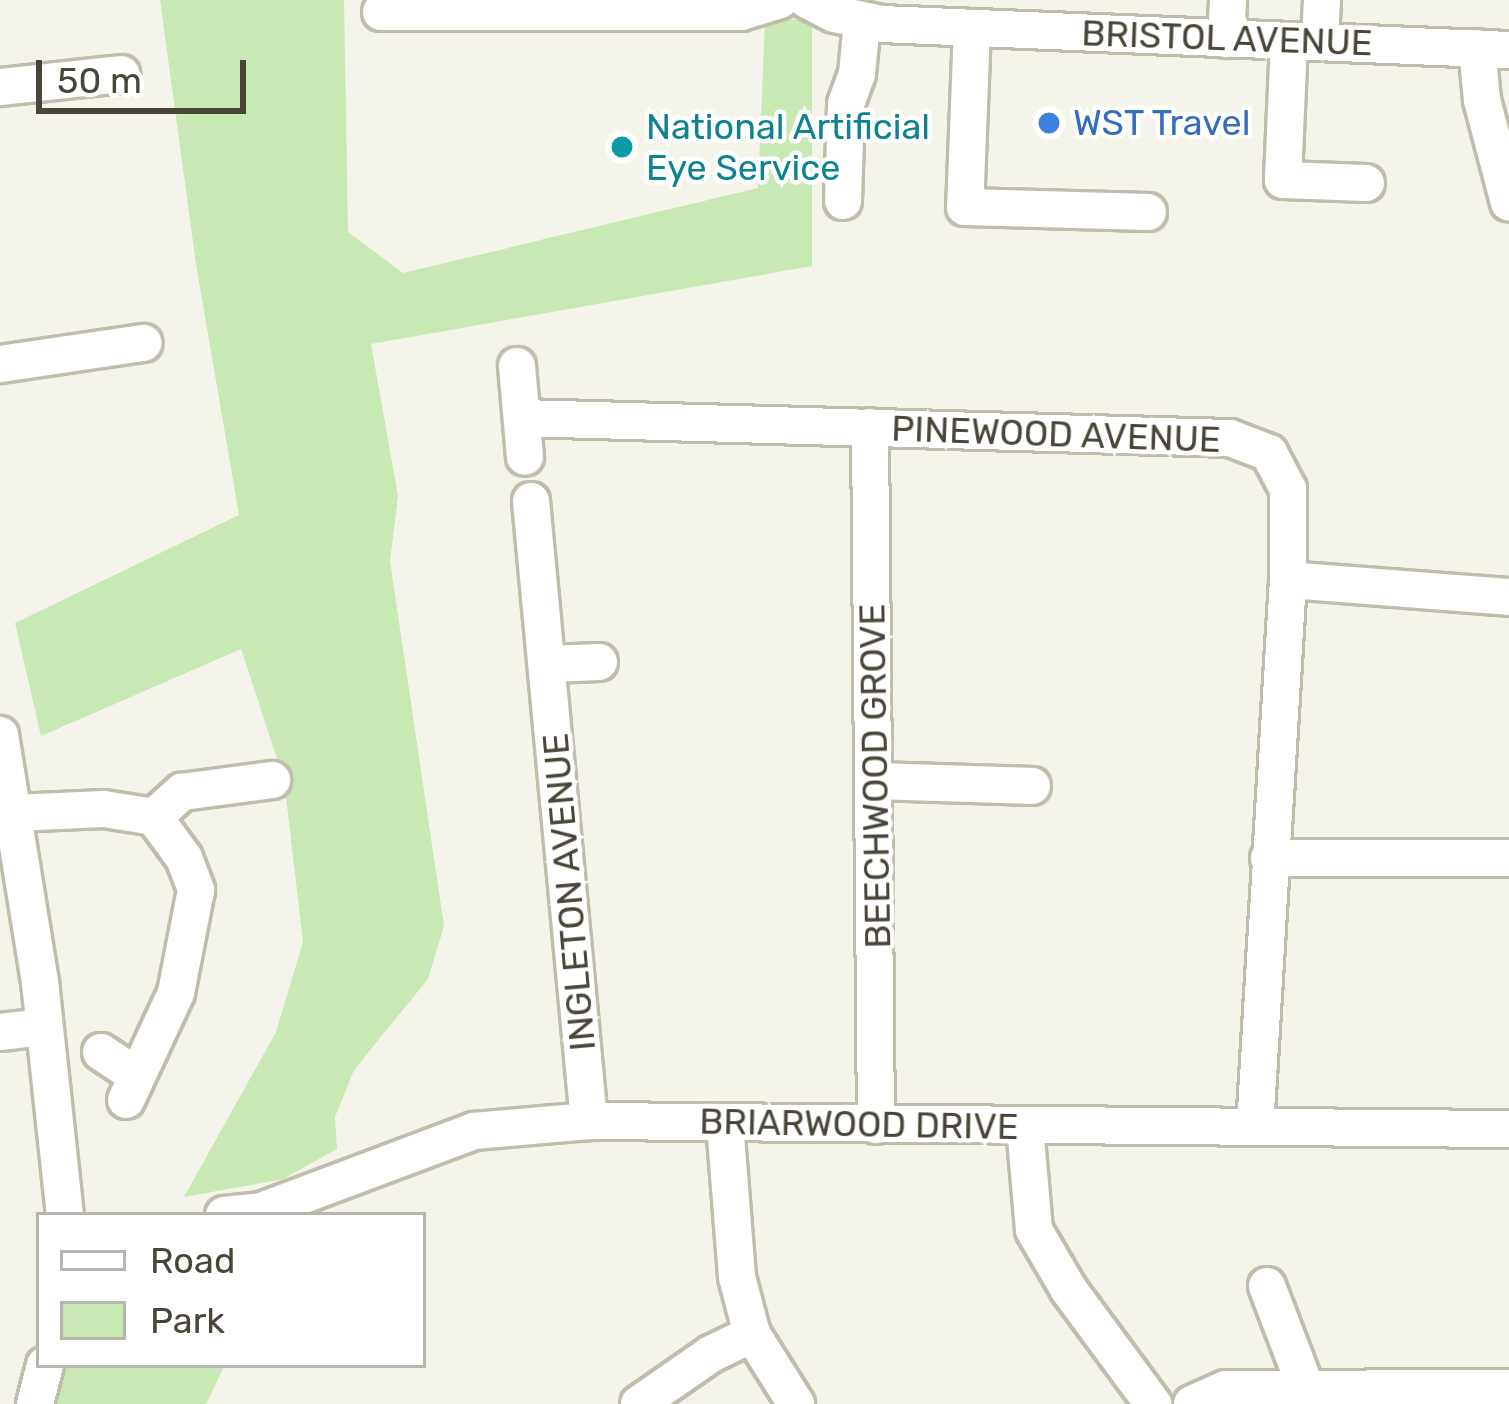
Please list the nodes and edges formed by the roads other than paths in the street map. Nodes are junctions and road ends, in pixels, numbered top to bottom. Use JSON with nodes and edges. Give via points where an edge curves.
{"nodes":[{"id":1,"x":780,"y":0,"type":"edge"},
{"id":2,"x":808,"y":0,"type":"edge"},
{"id":3,"x":1228,"y":0,"type":"edge"},
{"id":4,"x":1322,"y":0,"type":"edge"},
{"id":5,"x":380,"y":12,"type":"dead end"},
{"id":6,"x":1075,"y":16,"type":"edge"},
{"id":7,"x":862,"y":22,"type":"junction"},
{"id":8,"x":972,"y":28,"type":"junction"},
{"id":9,"x":1226,"y":39,"type":"junction"},
{"id":10,"x":1305,"y":42,"type":"junction"},
{"id":11,"x":1493,"y":49,"type":"edge"},
{"id":12,"x":121,"y":74,"type":"dead end"},
{"id":13,"x":0,"y":87,"type":"edge"},
{"id":14,"x":1366,"y":183,"type":"dead end"},
{"id":15,"x":843,"y":201,"type":"dead end"},
{"id":16,"x":1509,"y":203,"type":"edge"},
{"id":17,"x":1148,"y":212,"type":"dead end"},
{"id":18,"x":143,"y":343,"type":"dead end"},
{"id":19,"x":0,"y":364,"type":"edge"},
{"id":20,"x":517,"y":366,"type":"dead end"},
{"id":21,"x":522,"y":418,"type":"junction"},
{"id":22,"x":870,"y":427,"type":"junction"},
{"id":23,"x":525,"y":458,"type":"dead end"},
{"id":24,"x":531,"y":501,"type":"dead end"},
{"id":25,"x":1288,"y":580,"type":"junction"},
{"id":26,"x":1509,"y":597,"type":"edge"},
{"id":27,"x":598,"y":662,"type":"dead end"},
{"id":28,"x":549,"y":664,"type":"junction"},
{"id":29,"x":0,"y":735,"type":"edge"},
{"id":30,"x":272,"y":780,"type":"dead end"},
{"id":31,"x":877,"y":781,"type":"junction"},
{"id":32,"x":1032,"y":786,"type":"dead end"},
{"id":33,"x":14,"y":813,"type":"junction"},
{"id":34,"x":154,"y":818,"type":"junction"},
{"id":35,"x":1509,"y":858,"type":"edge"},
{"id":36,"x":1269,"y":859,"type":"junction"},
{"id":37,"x":43,"y":1027,"type":"junction"},
{"id":38,"x":0,"y":1032,"type":"edge"},
{"id":39,"x":101,"y":1052,"type":"dead end"},
{"id":40,"x":589,"y":1120,"type":"junction"},
{"id":41,"x":725,"y":1124,"type":"junction"},
{"id":42,"x":876,"y":1125,"type":"junction"},
{"id":43,"x":1025,"y":1127,"type":"junction"},
{"id":44,"x":1255,"y":1127,"type":"junction"},
{"id":45,"x":1509,"y":1129,"type":"edge"},
{"id":46,"x":65,"y":1212,"type":"edge"},
{"id":47,"x":239,"y":1212,"type":"edge"},
{"id":48,"x":1268,"y":1286,"type":"dead end"},
{"id":49,"x":752,"y":1334,"type":"junction"},
{"id":50,"x":44,"y":1368,"type":"edge"},
{"id":51,"x":1306,"y":1388,"type":"junction"},
{"id":52,"x":1509,"y":1388,"type":"edge"},
{"id":53,"x":35,"y":1404,"type":"edge"},
{"id":54,"x":640,"y":1404,"type":"edge"},
{"id":55,"x":796,"y":1404,"type":"edge"},
{"id":56,"x":1154,"y":1404,"type":"edge"},
{"id":57,"x":1192,"y":1404,"type":"edge"}],
"edges":[{"from":1,"to":5,"type":"street","via":[[741,12]]},
{"from":2,"to":7,"type":"street","name":"BRISTOL AVENUE"},
{"from":3,"to":9,"type":"street"},
{"from":4,"to":10,"type":"street"},
{"from":6,"to":8,"type":"street","name":"BRISTOL AVENUE"},
{"from":6,"to":9,"type":"street","name":"BRISTOL AVENUE"},
{"from":7,"to":8,"type":"street","name":"BRISTOL AVENUE"},
{"from":7,"to":15,"type":"street","via":[[846,104]]},
{"from":8,"to":17,"type":"street","via":[[965,207]]},
{"from":9,"to":10,"type":"street","name":"BRISTOL AVENUE"},
{"from":10,"to":11,"type":"street","name":"BRISTOL AVENUE"},
{"from":10,"to":14,"type":"street","via":[[1283,179]]},
{"from":11,"to":16,"type":"street","via":[[1482,100]]},
{"from":12,"to":13,"type":"street"},
{"from":18,"to":19,"type":"street"},
{"from":20,"to":21,"type":"street"},
{"from":21,"to":22,"type":"street","name":"PINEWOOD AVENUE"},
{"from":21,"to":23,"type":"street"},
{"from":22,"to":25,"type":"street","name":"PINEWOOD AVENUE","via":[[1230,439],[1270,453],[1288,489]]},
{"from":22,"to":31,"type":"street","name":"BEECHWOOD GROVE"},
{"from":24,"to":28,"type":"street","name":"INGLETON AVENUE"},
{"from":25,"to":26,"type":"street"},
{"from":25,"to":36,"type":"street","name":"PINEWOOD AVENUE"},
{"from":27,"to":28,"type":"street"},
{"from":28,"to":40,"type":"street","name":"INGLETON AVENUE"},
{"from":29,"to":33,"type":"street"},
{"from":30,"to":34,"type":"street","via":[[182,792]]},
{"from":31,"to":32,"type":"street"},
{"from":31,"to":42,"type":"street","name":"BEECHWOOD GROVE"},
{"from":33,"to":34,"type":"street","via":[[104,809]]},
{"from":33,"to":37,"type":"street"},
{"from":34,"to":39,"type":"street","via":[[196,890],[176,993],[132,1088]]},
{"from":35,"to":36,"type":"street"},
{"from":36,"to":44,"type":"street","name":"PINEWOOD AVENUE"},
{"from":37,"to":38,"type":"street"},
{"from":37,"to":46,"type":"street"},
{"from":40,"to":41,"type":"street","name":"BRIARWOOD DRIVE"},
{"from":40,"to":47,"type":"street","name":"BRIARWOOD DRIVE","via":[[474,1130]]},
{"from":41,"to":42,"type":"street","name":"BRIARWOOD DRIVE"},
{"from":41,"to":49,"type":"street","via":[[737,1277]]},
{"from":42,"to":43,"type":"street","name":"BRIARWOOD DRIVE"},
{"from":43,"to":44,"type":"street","name":"BRIARWOOD DRIVE"},
{"from":43,"to":56,"type":"street","via":[[1034,1230]]},
{"from":44,"to":45,"type":"street","name":"BRIARWOOD DRIVE"},
{"from":48,"to":51,"type":"street"},
{"from":49,"to":54,"type":"street"},
{"from":49,"to":55,"type":"street"},
{"from":50,"to":53,"type":"street"},
{"from":51,"to":52,"type":"street"},
{"from":51,"to":57,"type":"street","via":[[1226,1389]]}]}
